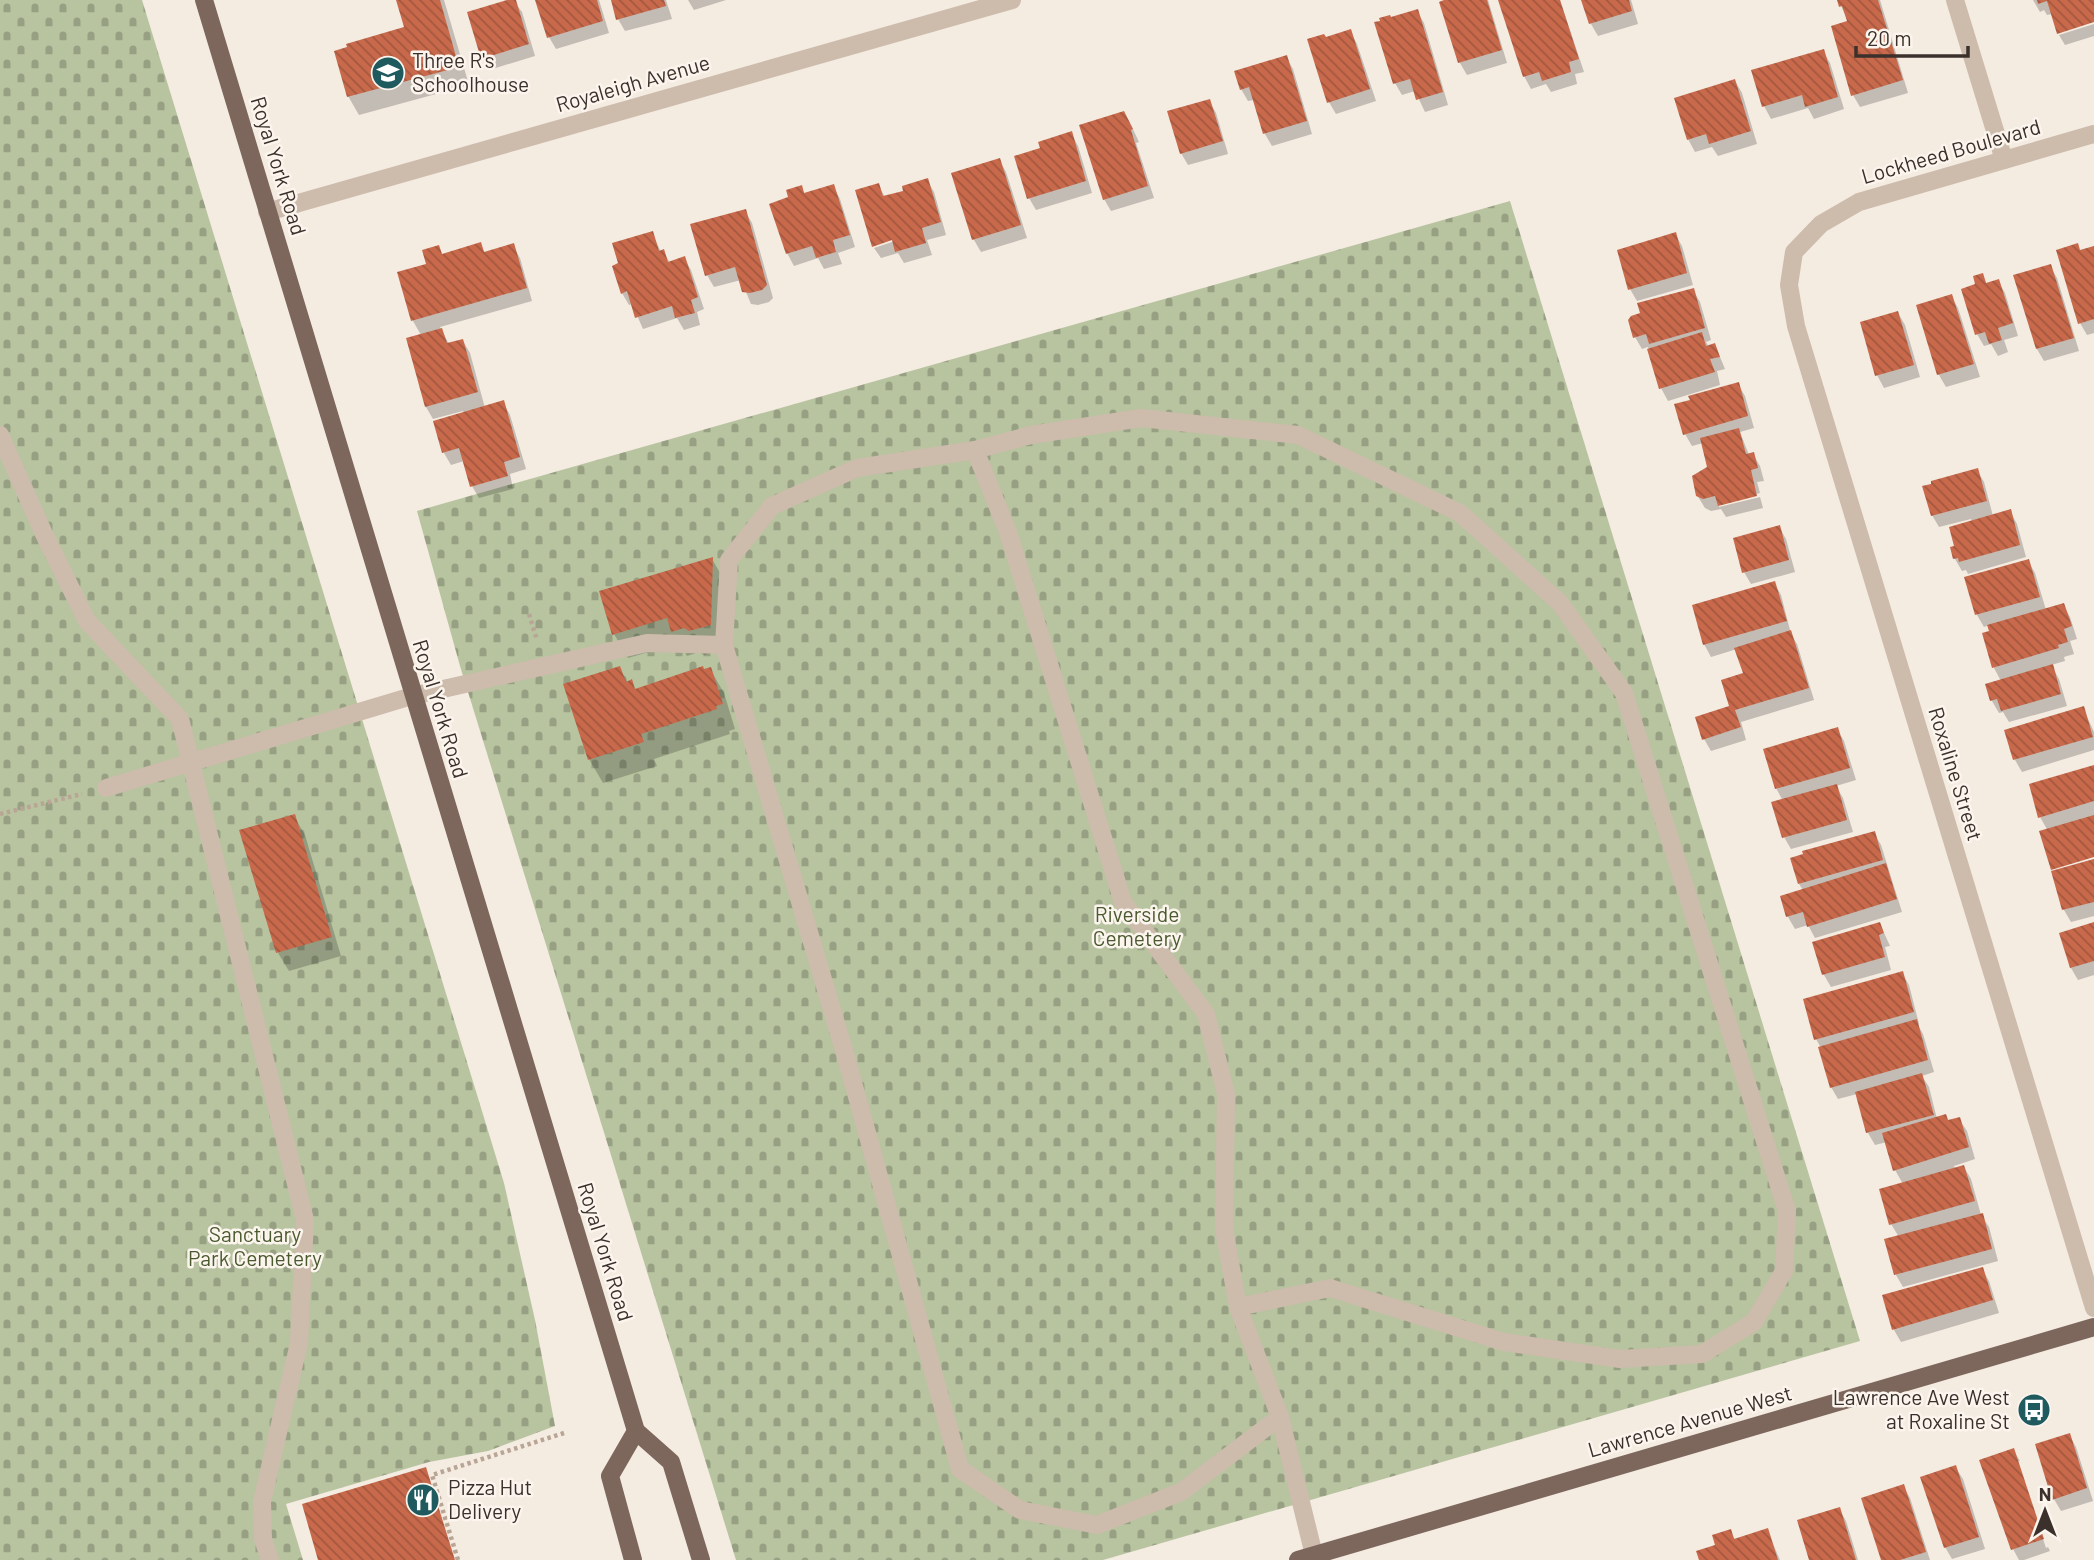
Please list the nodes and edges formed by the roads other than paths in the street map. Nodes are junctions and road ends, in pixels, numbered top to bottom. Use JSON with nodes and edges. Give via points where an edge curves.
{"nodes":[{"id":1,"x":204,"y":0,"type":"edge"},
{"id":2,"x":1012,"y":0,"type":"edge"},
{"id":3,"x":1955,"y":0,"type":"edge"},
{"id":4,"x":2094,"y":134,"type":"edge"},
{"id":5,"x":2004,"y":160,"type":"junction"},
{"id":6,"x":267,"y":212,"type":"junction"},
{"id":7,"x":1794,"y":252,"type":"joint"},
{"id":8,"x":0,"y":435,"type":"edge"},
{"id":9,"x":975,"y":450,"type":"junction"},
{"id":10,"x":724,"y":645,"type":"junction"},
{"id":11,"x":412,"y":696,"type":"junction"},
{"id":12,"x":192,"y":763,"type":"junction"},
{"id":13,"x":106,"y":788,"type":"road end"},
{"id":14,"x":1238,"y":1307,"type":"junction"},
{"id":15,"x":2094,"y":1308,"type":"edge"},
{"id":16,"x":2094,"y":1327,"type":"edge"},
{"id":17,"x":1280,"y":1417,"type":"junction"},
{"id":18,"x":636,"y":1431,"type":"junction"},
{"id":19,"x":1306,"y":1558,"type":"edge"},
{"id":20,"x":270,"y":1560,"type":"edge"},
{"id":21,"x":633,"y":1560,"type":"edge"},
{"id":22,"x":701,"y":1560,"type":"edge"}],
"edges":[{"from":1,"to":6,"type":"main road","name":"Royal York Road"},
{"from":2,"to":6,"type":"street","name":"Royaleigh Avenue"},
{"from":3,"to":5,"type":"street"},
{"from":4,"to":5,"type":"street","name":"Lockheed Boulevard"},
{"from":5,"to":7,"type":"street","name":"Lockheed Boulevard","via":[[1859,202],[1821,223]]},
{"from":6,"to":11,"type":"main road","name":"Royal York Road"},
{"from":7,"to":15,"type":"street","name":"Roxaline Street","via":[[1789,285],[1796,326]]},
{"from":8,"to":12,"type":"street","via":[[88,621],[180,719]]},
{"from":9,"to":10,"type":"street","via":[[856,468],[772,506],[729,560]]},
{"from":9,"to":14,"type":"street","via":[[1008,532],[1123,902],[1206,1014],[1226,1094],[1224,1229]]},
{"from":9,"to":14,"type":"street","via":[[1031,435],[1141,418],[1298,435],[1460,513],[1560,603],[1624,693],[1787,1211],[1784,1271],[1754,1322],[1702,1354],[1620,1359],[1504,1342],[1330,1289]]},
{"from":10,"to":11,"type":"street","via":[[647,643]]},
{"from":10,"to":17,"type":"street","via":[[846,1057],[960,1469],[1020,1510],[1097,1524],[1181,1492]]},
{"from":11,"to":12,"type":"street"},
{"from":11,"to":18,"type":"main road","name":"Royal York Road"},
{"from":12,"to":13,"type":"street"},
{"from":12,"to":20,"type":"street","via":[[305,1220],[299,1343],[262,1501],[263,1539]]},
{"from":14,"to":17,"type":"street"},
{"from":16,"to":19,"type":"main road","name":"Lawrence Avenue West"},
{"from":17,"to":19,"type":"street"},
{"from":18,"to":21,"type":"main road","via":[[610,1476]]},
{"from":18,"to":22,"type":"main road","via":[[671,1462]]}]}
